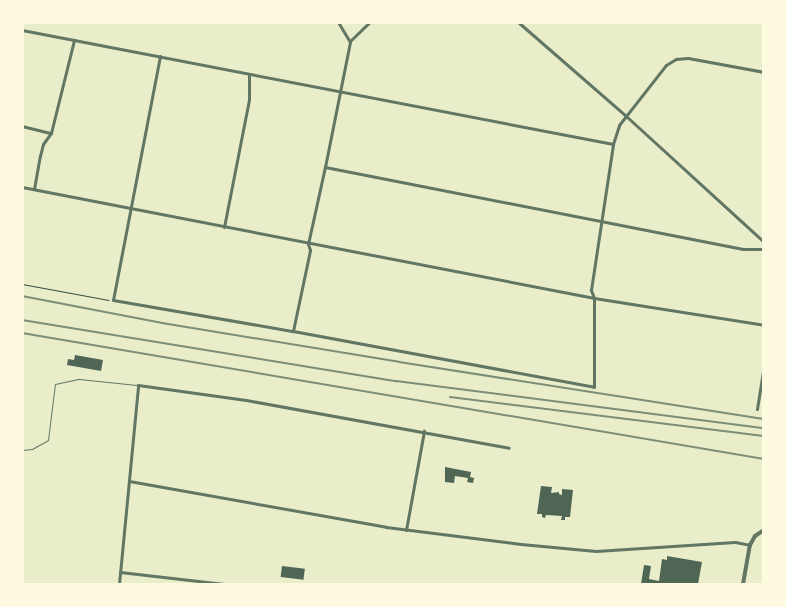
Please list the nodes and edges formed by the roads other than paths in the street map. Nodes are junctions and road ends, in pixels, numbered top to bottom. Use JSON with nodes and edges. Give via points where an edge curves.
{"nodes":[{"id":1,"x":338,"y":22,"type":"edge"},
{"id":2,"x":370,"y":22,"type":"edge"},
{"id":3,"x":518,"y":22,"type":"edge"},
{"id":4,"x":22,"y":30,"type":"edge"},
{"id":5,"x":74,"y":40,"type":"junction"},
{"id":6,"x":350,"y":42,"type":"junction"},
{"id":7,"x":160,"y":56,"type":"junction"},
{"id":8,"x":764,"y":72,"type":"edge"},
{"id":9,"x":249,"y":75,"type":"junction"},
{"id":10,"x":340,"y":90,"type":"junction"},
{"id":11,"x":626,"y":116,"type":"junction"},
{"id":12,"x":22,"y":126,"type":"edge"},
{"id":13,"x":51,"y":133,"type":"junction"},
{"id":14,"x":613,"y":144,"type":"junction"},
{"id":15,"x":326,"y":167,"type":"junction"},
{"id":16,"x":22,"y":187,"type":"edge"},
{"id":17,"x":34,"y":189,"type":"junction"},
{"id":18,"x":131,"y":207,"type":"junction"},
{"id":19,"x":601,"y":222,"type":"junction"},
{"id":20,"x":224,"y":227,"type":"junction"},
{"id":21,"x":764,"y":242,"type":"edge"},
{"id":22,"x":308,"y":244,"type":"junction"},
{"id":23,"x":764,"y":249,"type":"edge"},
{"id":24,"x":594,"y":298,"type":"junction"},
{"id":25,"x":764,"y":325,"type":"edge"},
{"id":26,"x":293,"y":331,"type":"junction"},
{"id":27,"x":764,"y":365,"type":"edge"},
{"id":28,"x":138,"y":385,"type":"junction"},
{"id":29,"x":757,"y":409,"type":"dead end"},
{"id":30,"x":424,"y":431,"type":"junction"},
{"id":31,"x":509,"y":448,"type":"dead end"},
{"id":32,"x":22,"y":450,"type":"edge"},
{"id":33,"x":129,"y":481,"type":"junction"},
{"id":34,"x":406,"y":530,"type":"junction"},
{"id":35,"x":764,"y":530,"type":"edge"},
{"id":36,"x":750,"y":545,"type":"junction"},
{"id":37,"x":120,"y":572,"type":"junction"},
{"id":38,"x":119,"y":584,"type":"edge"},
{"id":39,"x":224,"y":584,"type":"edge"},
{"id":40,"x":743,"y":584,"type":"edge"}],
"edges":[{"from":1,"to":6,"type":"street"},
{"from":2,"to":6,"type":"street"},
{"from":3,"to":11,"type":"street"},
{"from":4,"to":5,"type":"street"},
{"from":5,"to":7,"type":"street"},
{"from":5,"to":13,"type":"street"},
{"from":6,"to":10,"type":"street"},
{"from":7,"to":9,"type":"street"},
{"from":7,"to":18,"type":"street"},
{"from":8,"to":11,"type":"street","via":[[688,58],[676,59],[666,65]]},
{"from":9,"to":10,"type":"street"},
{"from":9,"to":20,"type":"street","via":[[249,99]]},
{"from":10,"to":14,"type":"street"},
{"from":10,"to":15,"type":"street"},
{"from":11,"to":14,"type":"street","via":[[619,125]]},
{"from":11,"to":21,"type":"street"},
{"from":12,"to":13,"type":"street"},
{"from":13,"to":17,"type":"street","via":[[44,144]]},
{"from":14,"to":19,"type":"street"},
{"from":15,"to":19,"type":"street"},
{"from":15,"to":22,"type":"street"},
{"from":16,"to":17,"type":"street"},
{"from":17,"to":18,"type":"street"},
{"from":18,"to":20,"type":"street"},
{"from":18,"to":26,"type":"street","via":[[113,300]]},
{"from":19,"to":23,"type":"street","via":[[748,250]]},
{"from":19,"to":24,"type":"street","via":[[591,290]]},
{"from":20,"to":22,"type":"street"},
{"from":22,"to":24,"type":"street"},
{"from":22,"to":26,"type":"street","via":[[310,250]]},
{"from":24,"to":25,"type":"street"},
{"from":24,"to":26,"type":"street","via":[[594,387]]},
{"from":27,"to":29,"type":"street"},
{"from":28,"to":30,"type":"street"},
{"from":28,"to":32,"type":"lane","via":[[79,379],[56,384],[48,440]]},
{"from":28,"to":33,"type":"street"},
{"from":30,"to":31,"type":"street"},
{"from":30,"to":34,"type":"street"},
{"from":33,"to":34,"type":"street"},
{"from":33,"to":37,"type":"street"},
{"from":34,"to":36,"type":"street","via":[[596,551],[735,542]]},
{"from":35,"to":36,"type":"street"},
{"from":36,"to":40,"type":"street"},
{"from":37,"to":38,"type":"street"},
{"from":37,"to":39,"type":"street"}]}
